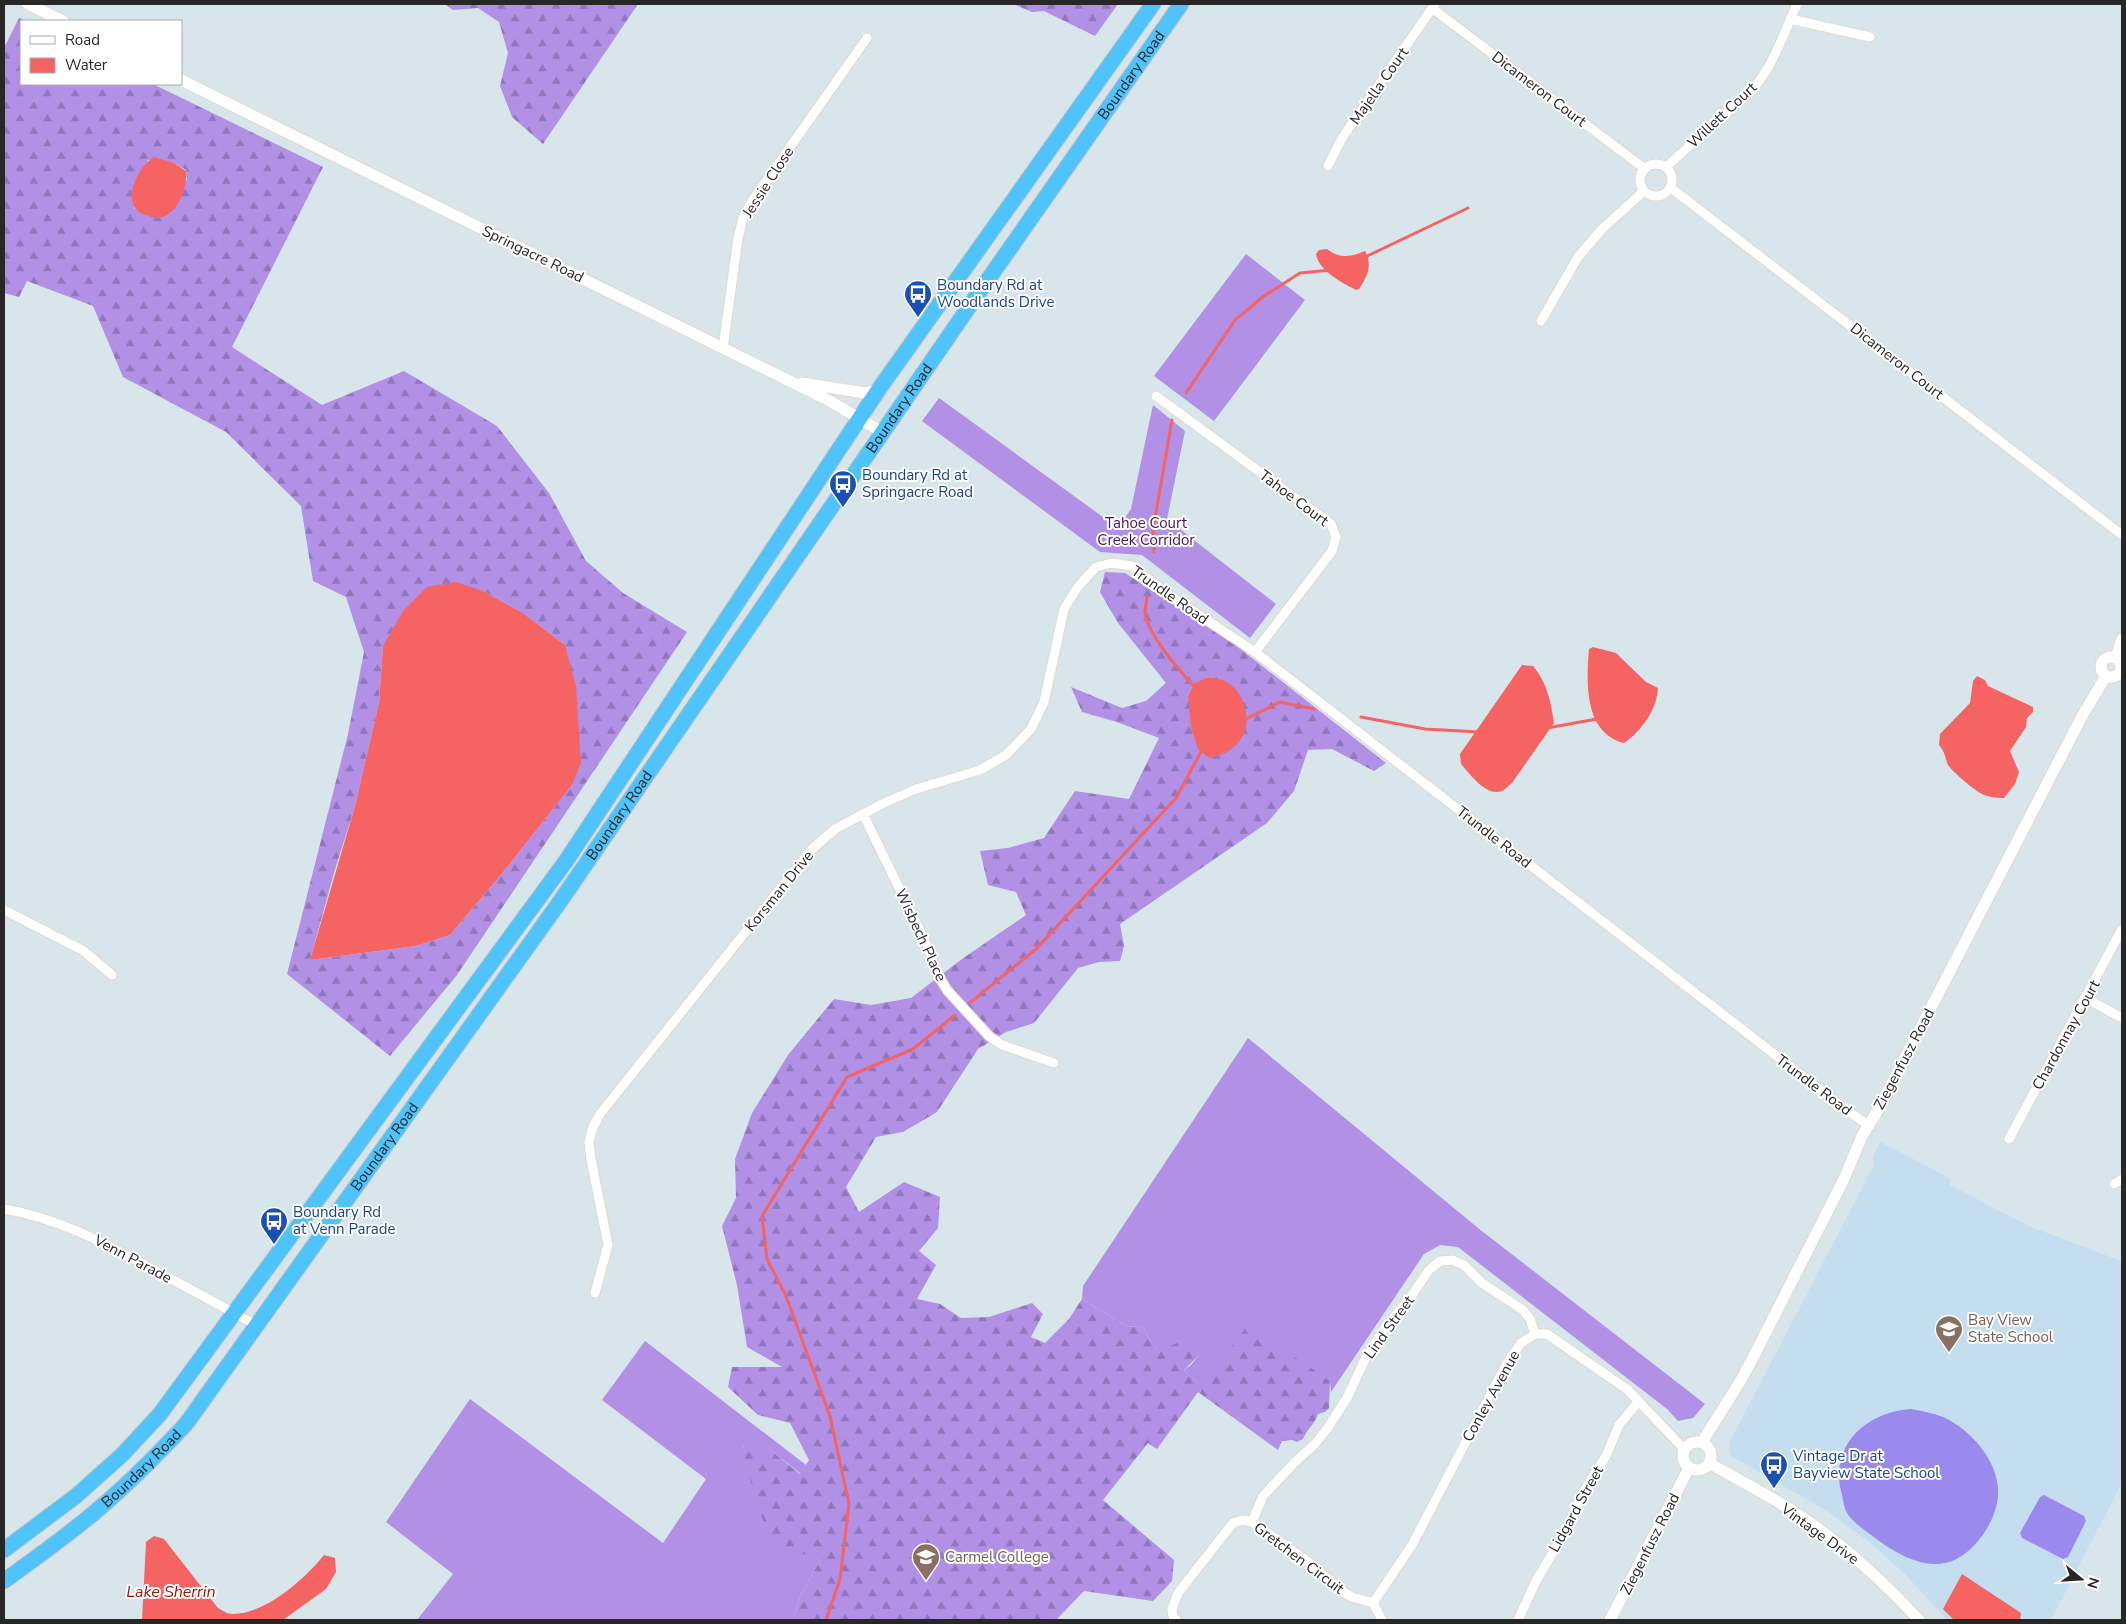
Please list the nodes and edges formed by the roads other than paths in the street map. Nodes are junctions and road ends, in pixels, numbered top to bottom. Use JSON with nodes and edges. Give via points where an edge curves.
{"nodes":[{"id":1,"x":28,"y":4,"type":"edge"},
{"id":2,"x":1152,"y":4,"type":"edge"},
{"id":3,"x":1182,"y":4,"type":"edge"},
{"id":4,"x":1798,"y":4,"type":"edge"},
{"id":5,"x":1434,"y":6,"type":"edge"},
{"id":6,"x":1790,"y":19,"type":"junction"},
{"id":7,"x":61,"y":20,"type":"edge"},
{"id":8,"x":1870,"y":37,"type":"dead end"},
{"id":9,"x":867,"y":38,"type":"dead end"},
{"id":10,"x":182,"y":80,"type":"edge"},
{"id":11,"x":1328,"y":166,"type":"dead end"},
{"id":12,"x":1666,"y":167,"type":"junction"},
{"id":13,"x":1644,"y":169,"type":"junction"},
{"id":14,"x":1671,"y":188,"type":"junction"},
{"id":15,"x":1644,"y":191,"type":"junction"},
{"id":16,"x":1541,"y":321,"type":"dead end"},
{"id":17,"x":723,"y":348,"type":"junction"},
{"id":18,"x":788,"y":381,"type":"junction"},
{"id":19,"x":879,"y":389,"type":"junction"},
{"id":20,"x":1156,"y":396,"type":"dead end"},
{"id":21,"x":859,"y":418,"type":"junction"},
{"id":22,"x":882,"y":432,"type":"junction"},
{"id":23,"x":2122,"y":535,"type":"edge"},
{"id":24,"x":1112,"y":563,"type":"joint"},
{"id":25,"x":2122,"y":639,"type":"edge"},
{"id":26,"x":1255,"y":652,"type":"junction"},
{"id":27,"x":2116,"y":657,"type":"junction"},
{"id":28,"x":2121,"y":674,"type":"edge"},
{"id":29,"x":2106,"y":676,"type":"junction"},
{"id":30,"x":864,"y":814,"type":"junction"},
{"id":31,"x":4,"y":910,"type":"edge"},
{"id":32,"x":2122,"y":930,"type":"edge"},
{"id":33,"x":112,"y":975,"type":"dead end"},
{"id":34,"x":2085,"y":998,"type":"junction"},
{"id":35,"x":2122,"y":1018,"type":"edge"},
{"id":36,"x":1054,"y":1063,"type":"dead end"},
{"id":37,"x":1868,"y":1125,"type":"junction"},
{"id":38,"x":2009,"y":1139,"type":"dead end"},
{"id":39,"x":2122,"y":1179,"type":"edge"},
{"id":40,"x":2114,"y":1184,"type":"dead end"},
{"id":41,"x":4,"y":1209,"type":"edge"},
{"id":42,"x":595,"y":1293,"type":"dead end"},
{"id":43,"x":234,"y":1313,"type":"junction"},
{"id":44,"x":256,"y":1325,"type":"junction"},
{"id":45,"x":1535,"y":1334,"type":"junction"},
{"id":46,"x":1638,"y":1402,"type":"junction"},
{"id":47,"x":1702,"y":1442,"type":"junction"},
{"id":48,"x":1684,"y":1449,"type":"junction"},
{"id":49,"x":1709,"y":1463,"type":"junction"},
{"id":50,"x":1689,"y":1468,"type":"junction"},
{"id":51,"x":1252,"y":1522,"type":"junction"},
{"id":52,"x":4,"y":1550,"type":"edge"},
{"id":53,"x":4,"y":1581,"type":"edge"},
{"id":54,"x":1372,"y":1603,"type":"junction"},
{"id":55,"x":1176,"y":1620,"type":"edge"},
{"id":56,"x":1382,"y":1620,"type":"edge"},
{"id":57,"x":1518,"y":1620,"type":"edge"},
{"id":58,"x":1610,"y":1620,"type":"edge"},
{"id":59,"x":1919,"y":1620,"type":"edge"}],
"edges":[{"from":1,"to":7,"type":"street"},
{"from":2,"to":19,"type":"highway","name":"Boundary Road"},
{"from":3,"to":22,"type":"highway","name":"Boundary Road"},
{"from":4,"to":6,"type":"street","name":"Willett Court"},
{"from":5,"to":11,"type":"street","name":"Majella Court","via":[[1342,138]]},
{"from":5,"to":13,"type":"street","name":"Dicameron Court"},
{"from":6,"to":8,"type":"street"},
{"from":6,"to":12,"type":"street","name":"Willett Court","via":[[1772,62],[1753,89]]},
{"from":9,"to":17,"type":"street","name":"Jessie Close","via":[[743,218]]},
{"from":10,"to":17,"type":"street","name":"Springacre Road"},
{"from":12,"to":13,"type":"street","via":[[1657,164]]},
{"from":12,"to":14,"type":"street","via":[[1672,176]]},
{"from":13,"to":15,"type":"street","via":[[1640,182]]},
{"from":14,"to":15,"type":"street","via":[[1656,197]]},
{"from":14,"to":23,"type":"street","name":"Dicameron Court"},
{"from":15,"to":16,"type":"street","via":[[1603,228],[1578,257]]},
{"from":17,"to":18,"type":"street","name":"Springacre Road"},
{"from":18,"to":19,"type":"street","via":[[865,393]]},
{"from":18,"to":21,"type":"street","name":"Springacre Road"},
{"from":19,"to":21,"type":"highway","name":"Boundary Road"},
{"from":20,"to":26,"type":"street","name":"Tahoe Court","via":[[1331,524],[1336,537],[1332,551]]},
{"from":21,"to":22,"type":"street","name":"Springacre Road"},
{"from":21,"to":43,"type":"highway","name":"Boundary Road","via":[[566,861]]},
{"from":22,"to":44,"type":"highway","name":"Boundary Road","via":[[559,903]]},
{"from":24,"to":26,"type":"street","name":"Trundle Road","via":[[1132,566],[1169,595]]},
{"from":24,"to":30,"type":"street","name":"Korsman Drive","via":[[1096,567],[1064,609],[1044,702],[1031,729],[1006,755],[980,770],[916,789]]},
{"from":25,"to":27,"type":"street"},
{"from":26,"to":37,"type":"street","name":"Trundle Road"},
{"from":27,"to":28,"type":"street"},
{"from":27,"to":29,"type":"street","via":[[2107,657],[2102,662],[2101,669]]},
{"from":28,"to":29,"type":"street"},
{"from":29,"to":37,"type":"street","name":"Ziegenfusz Road"},
{"from":30,"to":36,"type":"street","name":"Wisbech Place","via":[[947,990],[989,1036],[1002,1045]]},
{"from":30,"to":42,"type":"street","name":"Korsman Drive","via":[[835,829],[810,850],[600,1114],[589,1142],[590,1159],[608,1245]]},
{"from":31,"to":33,"type":"street","via":[[84,951]]},
{"from":32,"to":34,"type":"street","name":"Chardonnay Court"},
{"from":34,"to":35,"type":"street"},
{"from":34,"to":38,"type":"street","name":"Chardonnay Court"},
{"from":37,"to":47,"type":"street","name":"Ziegenfusz Road","via":[[1760,1344]]},
{"from":39,"to":40,"type":"street"},
{"from":41,"to":43,"type":"street","name":"Venn Parade","via":[[61,1224],[95,1238]]},
{"from":43,"to":44,"type":"street","name":"Venn Parade"},
{"from":43,"to":52,"type":"highway","name":"Boundary Road","via":[[160,1414],[122,1455],[76,1496]]},
{"from":44,"to":53,"type":"highway","name":"Boundary Road","via":[[186,1424],[151,1460],[101,1507]]},
{"from":45,"to":46,"type":"street","via":[[1555,1338],[1567,1350],[1616,1380]]},
{"from":45,"to":51,"type":"street","name":"Lind Street","via":[[1523,1310],[1482,1283],[1464,1265],[1452,1260],[1440,1261],[1429,1270],[1385,1328],[1327,1429],[1263,1496]]},
{"from":45,"to":54,"type":"street","name":"Conley Avenue","via":[[1521,1343],[1506,1364],[1412,1545]]},
{"from":46,"to":48,"type":"street"},
{"from":46,"to":57,"type":"street","name":"Lidgard Street","via":[[1618,1425],[1606,1456],[1584,1491]]},
{"from":47,"to":48,"type":"street","via":[[1691,1442]]},
{"from":47,"to":49,"type":"street","via":[[1710,1451]]},
{"from":48,"to":50,"type":"street","via":[[1683,1460]]},
{"from":49,"to":50,"type":"street","via":[[1699,1470]]},
{"from":49,"to":59,"type":"street","name":"Vintage Drive","via":[[1798,1514],[1846,1549]]},
{"from":50,"to":58,"type":"street","name":"Ziegenfusz Road"},
{"from":51,"to":54,"type":"street","name":"Gretchen Circuit","via":[[1314,1566],[1340,1590]]},
{"from":51,"to":55,"type":"street","name":"Gretchen Circuit","via":[[1233,1523],[1178,1593],[1172,1609]]},
{"from":54,"to":56,"type":"street"}]}
